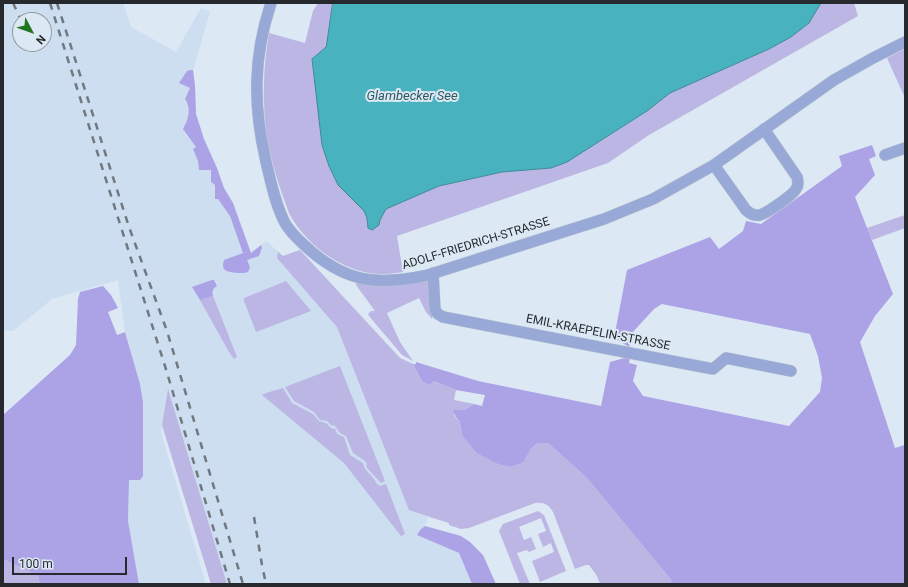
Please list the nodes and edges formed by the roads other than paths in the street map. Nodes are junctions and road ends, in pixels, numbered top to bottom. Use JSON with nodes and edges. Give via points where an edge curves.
{"nodes":[{"id":1,"x":271,"y":3,"type":"edge"},
{"id":2,"x":905,"y":42,"type":"edge"},
{"id":3,"x":764,"y":129,"type":"junction"},
{"id":4,"x":905,"y":148,"type":"edge"},
{"id":5,"x":885,"y":155,"type":"dead end"},
{"id":6,"x":714,"y":164,"type":"junction"},
{"id":7,"x":433,"y":273,"type":"junction"},
{"id":8,"x":791,"y":371,"type":"dead end"}],
"edges":[{"from":1,"to":7,"type":"street","name":"ADOLF-FRIEDRICH-STRASSE","via":[[259,50],[257,98],[260,135],[276,200],[286,224],[317,256],[352,276],[386,282]]},
{"from":2,"to":3,"type":"street","name":"ADOLF-FRIEDRICH-STRASSE","via":[[834,80]]},
{"from":3,"to":6,"type":"street","name":"ADOLF-FRIEDRICH-STRASSE"},
{"from":3,"to":6,"type":"street","via":[[797,177],[797,188],[794,193],[764,213],[750,213]]},
{"from":4,"to":5,"type":"street"},
{"from":6,"to":7,"type":"street","name":"ADOLF-FRIEDRICH-STRASSE","via":[[674,188],[624,212]]},
{"from":7,"to":8,"type":"street","name":"EMIL-KRAEPELIN-STRASSE","via":[[435,310],[443,317],[713,369],[726,358]]}]}
